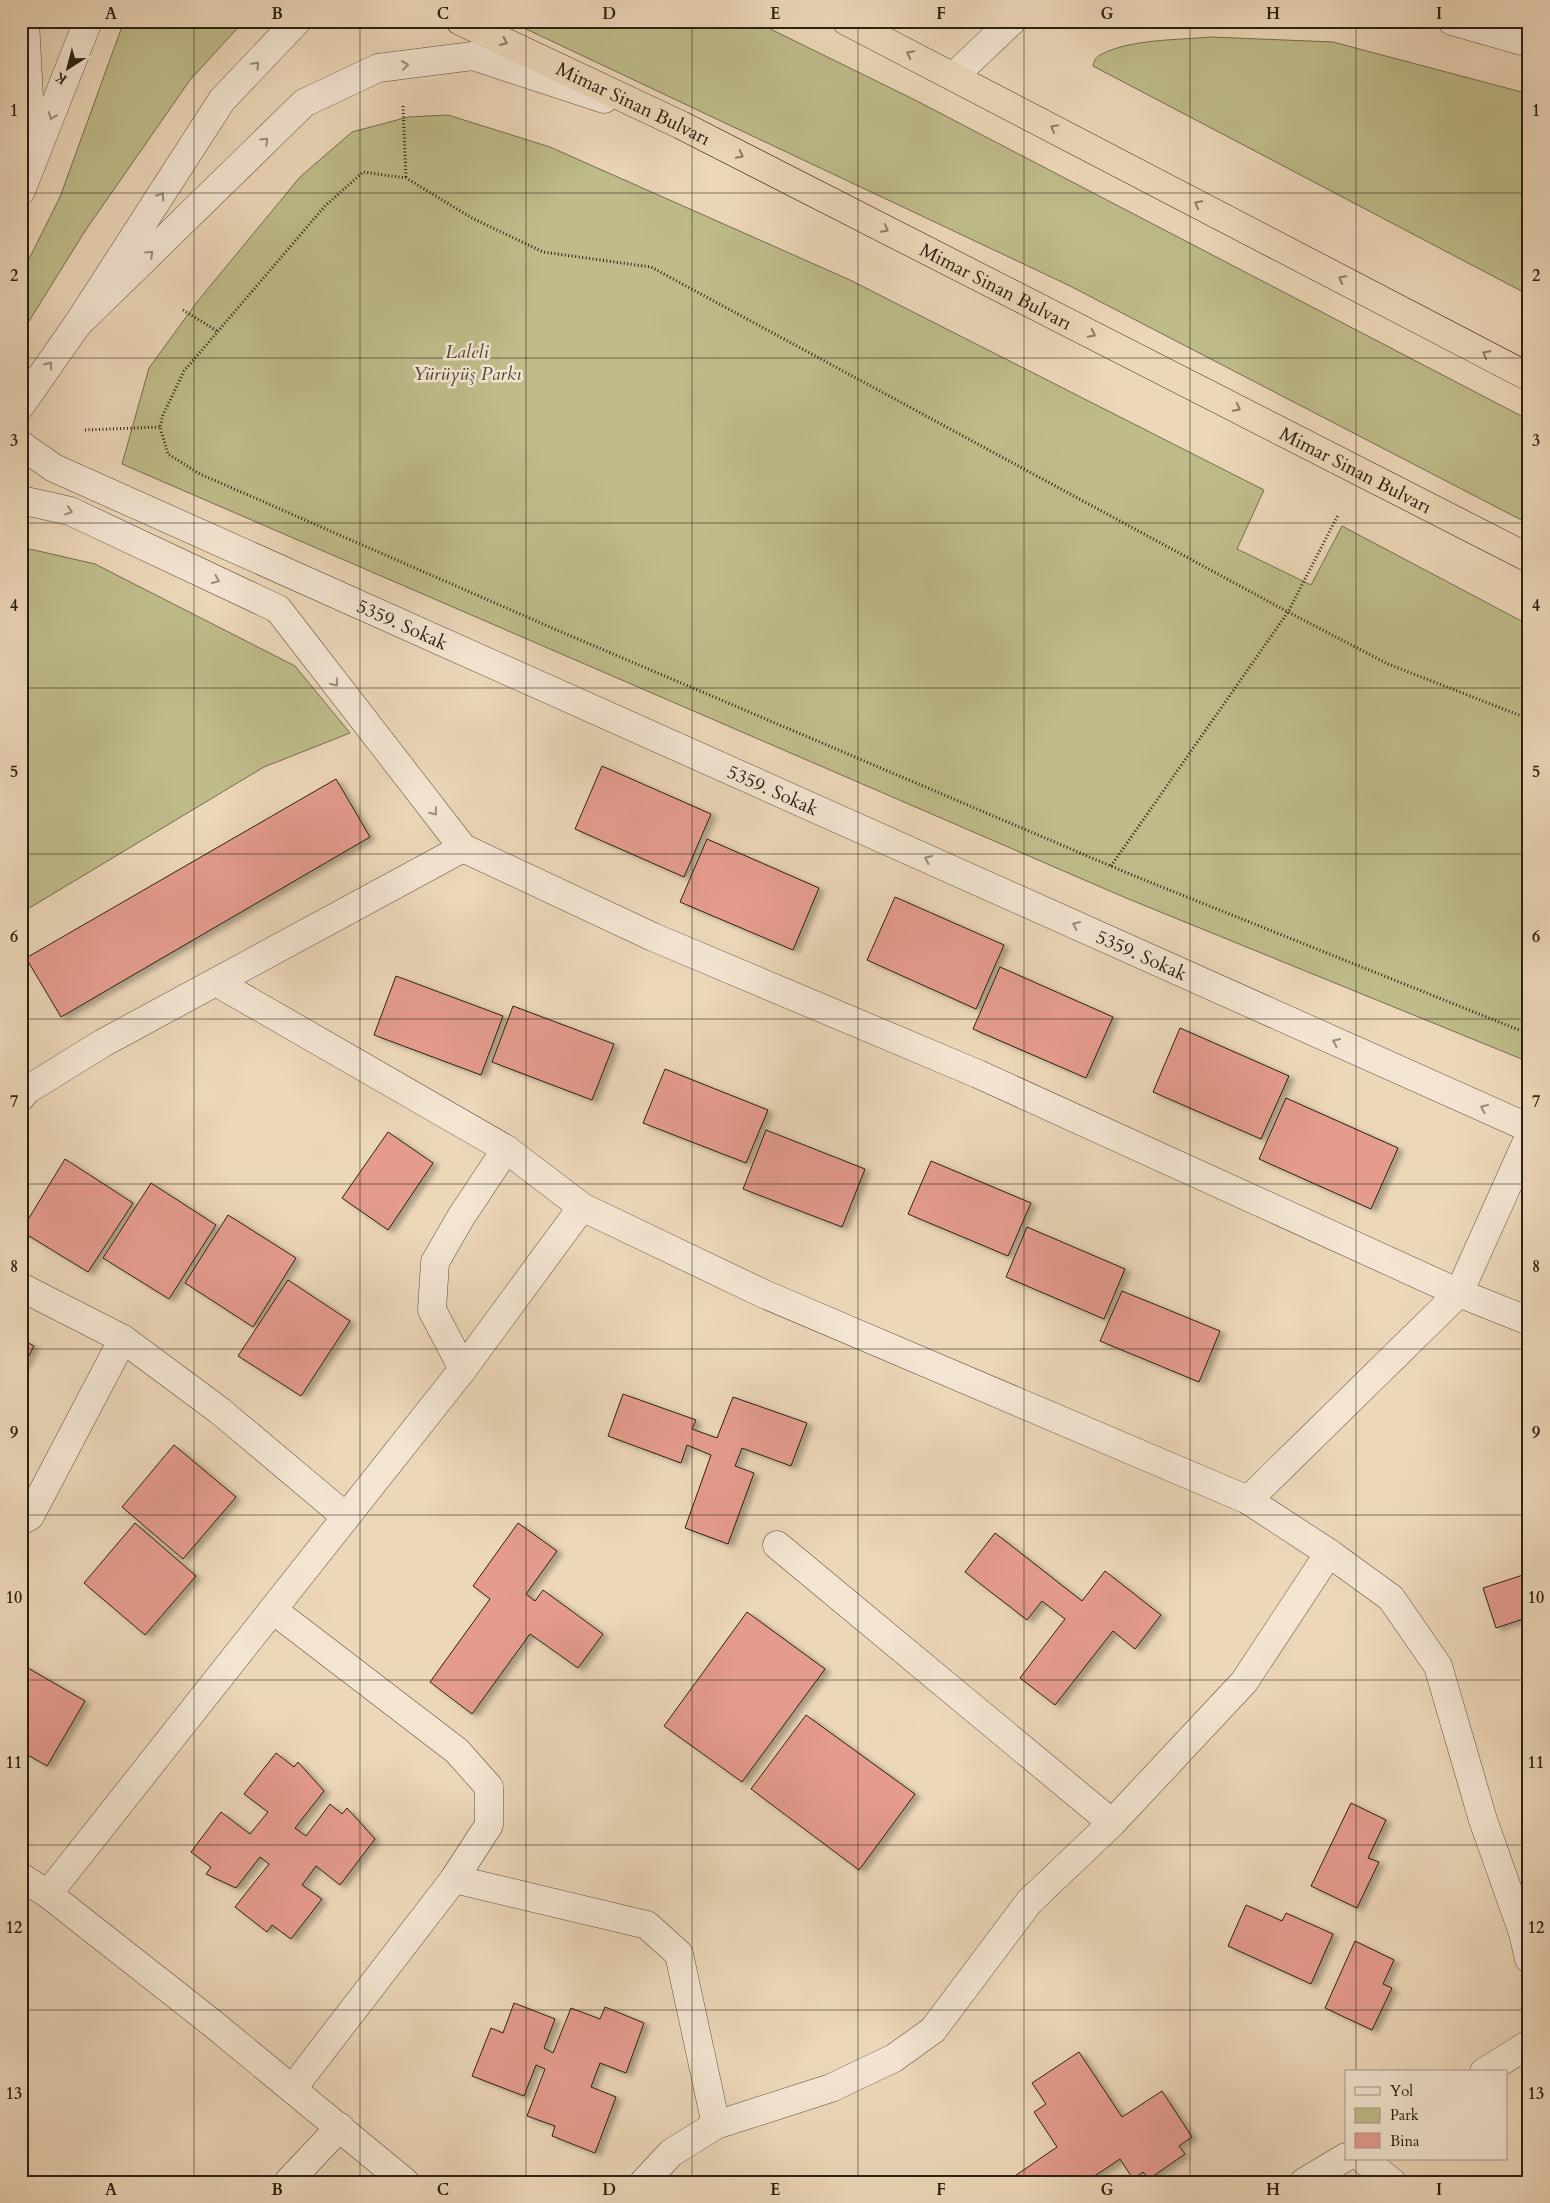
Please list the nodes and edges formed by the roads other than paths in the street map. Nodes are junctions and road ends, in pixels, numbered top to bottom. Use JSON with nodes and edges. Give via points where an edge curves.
{"nodes":[{"id":1,"x":25,"y":21,"type":"edge"},
{"id":2,"x":88,"y":21,"type":"edge"},
{"id":3,"x":297,"y":21,"type":"edge"},
{"id":4,"x":460,"y":21,"type":"edge"},
{"id":5,"x":846,"y":21,"type":"edge"},
{"id":6,"x":1012,"y":21,"type":"edge"},
{"id":7,"x":1452,"y":21,"type":"edge"},
{"id":8,"x":1529,"y":43,"type":"edge"},
{"id":9,"x":954,"y":76,"type":"junction"},
{"id":10,"x":681,"y":125,"type":"junction"},
{"id":11,"x":33,"y":166,"type":"junction"},
{"id":12,"x":21,"y":191,"type":"edge"},
{"id":13,"x":77,"y":325,"type":"junction"},
{"id":14,"x":1529,"y":377,"type":"edge"},
{"id":15,"x":21,"y":405,"type":"edge"},
{"id":16,"x":21,"y":445,"type":"edge"},
{"id":17,"x":21,"y":500,"type":"edge"},
{"id":18,"x":1529,"y":558,"type":"edge"},
{"id":19,"x":463,"y":848,"type":"junction"},
{"id":20,"x":216,"y":982,"type":"junction"},
{"id":21,"x":21,"y":1097,"type":"edge"},
{"id":22,"x":1529,"y":1128,"type":"edge"},
{"id":23,"x":1529,"y":1137,"type":"edge"},
{"id":24,"x":506,"y":1149,"type":"junction"},
{"id":25,"x":582,"y":1207,"type":"junction"},
{"id":26,"x":21,"y":1287,"type":"edge"},
{"id":27,"x":1460,"y":1293,"type":"junction"},
{"id":28,"x":1529,"y":1321,"type":"edge"},
{"id":29,"x":123,"y":1339,"type":"junction"},
{"id":30,"x":463,"y":1369,"type":"junction"},
{"id":31,"x":1248,"y":1500,"type":"junction"},
{"id":32,"x":345,"y":1516,"type":"junction"},
{"id":33,"x":21,"y":1521,"type":"edge"},
{"id":34,"x":777,"y":1545,"type":"dead end"},
{"id":35,"x":1329,"y":1553,"type":"junction"},
{"id":36,"x":273,"y":1610,"type":"junction"},
{"id":37,"x":1112,"y":1822,"type":"junction"},
{"id":38,"x":21,"y":1877,"type":"edge"},
{"id":39,"x":454,"y":1878,"type":"junction"},
{"id":40,"x":48,"y":1894,"type":"junction"},
{"id":41,"x":1529,"y":1959,"type":"edge"},
{"id":42,"x":1529,"y":2044,"type":"edge"},
{"id":43,"x":1487,"y":2070,"type":"edge"},
{"id":44,"x":293,"y":2088,"type":"junction"},
{"id":45,"x":716,"y":2125,"type":"junction"},
{"id":46,"x":340,"y":2127,"type":"junction"},
{"id":47,"x":1345,"y":2158,"type":"edge"},
{"id":48,"x":1364,"y":2160,"type":"edge"},
{"id":49,"x":288,"y":2182,"type":"edge"},
{"id":50,"x":405,"y":2182,"type":"edge"},
{"id":51,"x":644,"y":2182,"type":"edge"},
{"id":52,"x":1304,"y":2182,"type":"edge"},
{"id":53,"x":1392,"y":2182,"type":"edge"}],
"edges":[{"from":1,"to":11,"type":"street"},
{"from":2,"to":11,"type":"street","one_way":true},
{"from":13,"to":3,"type":"street","one_way":true,"via":[[222,100]]},
{"from":4,"to":10,"type":"highway","name":"Mimar Sinan Bulvarı","one_way":true},
{"from":9,"to":5,"type":"highway","one_way":true},
{"from":6,"to":9,"type":"street"},
{"from":7,"to":8,"type":"street"},
{"from":14,"to":9,"type":"highway","one_way":true},
{"from":13,"to":10,"type":"street","one_way":true,"via":[[304,102],[378,68],[474,56]]},
{"from":10,"to":18,"type":"highway","name":"Mimar Sinan Bulvarı","one_way":true},
{"from":11,"to":12,"type":"street"},
{"from":15,"to":13,"type":"street","one_way":true},
{"from":22,"to":16,"type":"street","name":"5359. Sokak","one_way":true,"via":[[54,468]]},
{"from":17,"to":19,"type":"street","one_way":true,"via":[[70,511],[278,609]]},
{"from":19,"to":20,"type":"street"},
{"from":19,"to":27,"type":"street","via":[[653,937],[978,1074]]},
{"from":20,"to":21,"type":"street","via":[[103,1043],[27,1090]]},
{"from":20,"to":24,"type":"street"},
{"from":23,"to":27,"type":"street"},
{"from":24,"to":25,"type":"street"},
{"from":24,"to":30,"type":"street","via":[[435,1262],[432,1310]]},
{"from":25,"to":30,"type":"street"},
{"from":25,"to":31,"type":"street","via":[[764,1294]]},
{"from":26,"to":29,"type":"street"},
{"from":27,"to":28,"type":"street"},
{"from":27,"to":31,"type":"street"},
{"from":29,"to":32,"type":"street","via":[[220,1410]]},
{"from":29,"to":33,"type":"street","via":[[30,1516]]},
{"from":30,"to":32,"type":"street"},
{"from":31,"to":35,"type":"street"},
{"from":32,"to":36,"type":"street"},
{"from":34,"to":37,"type":"street"},
{"from":35,"to":37,"type":"street","via":[[1244,1682]]},
{"from":35,"to":41,"type":"street","via":[[1391,1598],[1438,1666],[1483,1820]]},
{"from":36,"to":39,"type":"street","via":[[457,1751],[489,1787],[489,1825]]},
{"from":36,"to":40,"type":"street"},
{"from":37,"to":45,"type":"street","via":[[1029,1902],[933,2030],[894,2058],[831,2088]]},
{"from":38,"to":40,"type":"street"},
{"from":39,"to":44,"type":"street"},
{"from":39,"to":45,"type":"street","via":[[647,1924],[679,1954]]},
{"from":40,"to":44,"type":"street"},
{"from":42,"to":43,"type":"street"},
{"from":44,"to":46,"type":"street"},
{"from":45,"to":51,"type":"street","via":[[671,2153]]},
{"from":46,"to":49,"type":"street"},
{"from":46,"to":50,"type":"street"},
{"from":47,"to":52,"type":"street"},
{"from":48,"to":53,"type":"street"}]}
